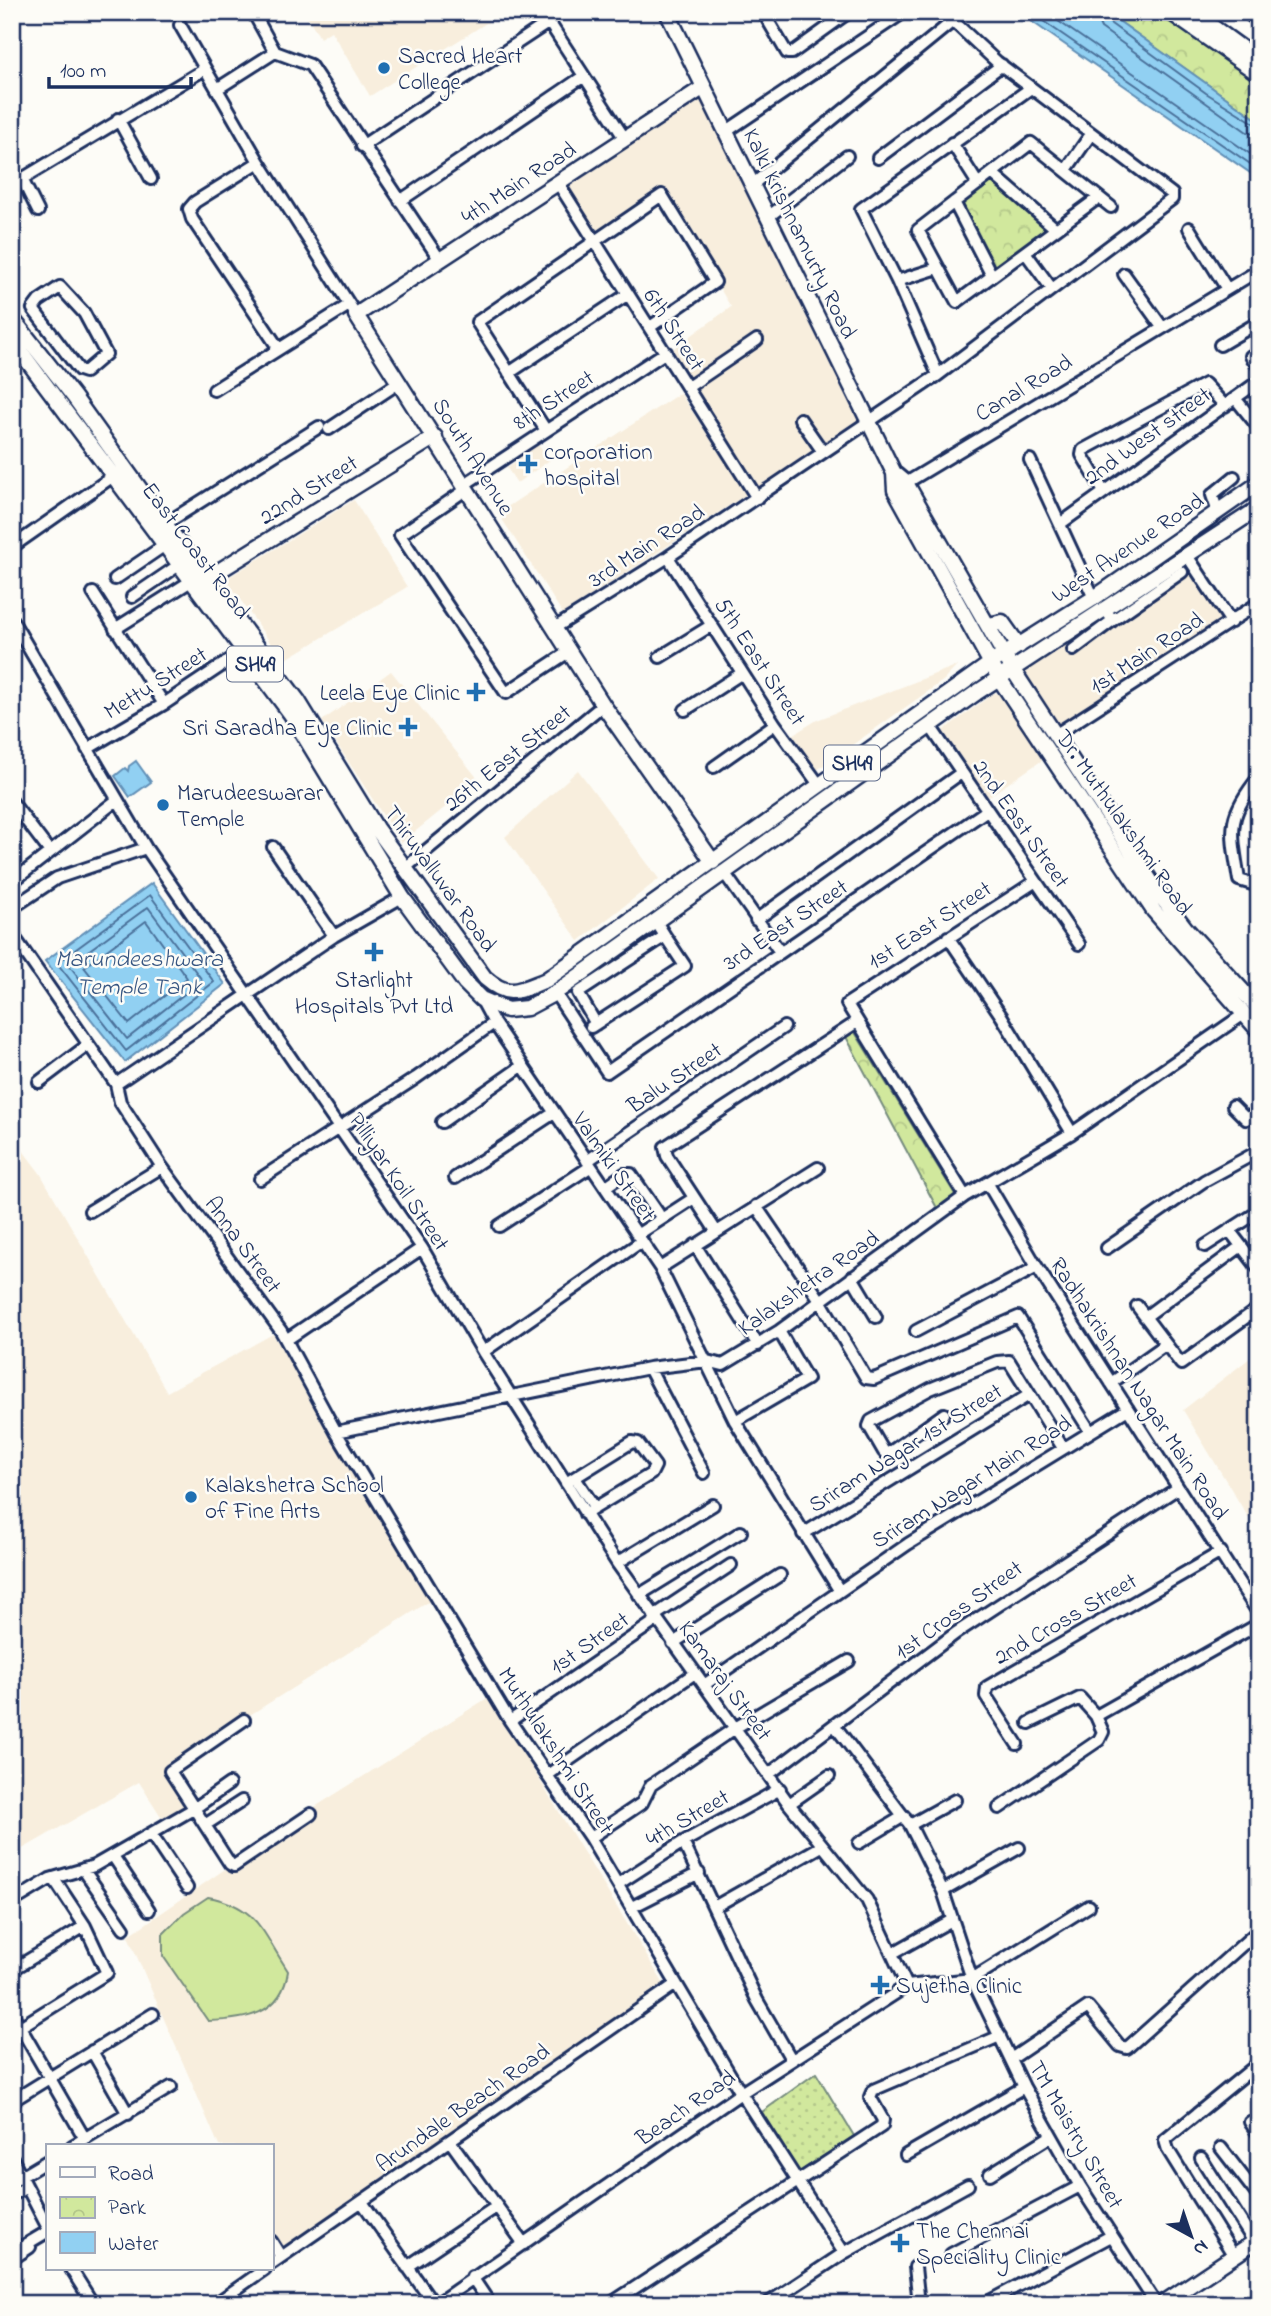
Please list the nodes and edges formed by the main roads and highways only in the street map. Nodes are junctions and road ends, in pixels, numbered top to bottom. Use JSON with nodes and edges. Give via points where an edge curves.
{"nodes":[{"id":1,"x":667,"y":12,"type":"edge"},
{"id":2,"x":1170,"y":12,"type":"edge"},
{"id":3,"x":1192,"y":12,"type":"edge"},
{"id":4,"x":1220,"y":12,"type":"edge"},
{"id":5,"x":1259,"y":40,"type":"edge"},
{"id":6,"x":1259,"y":61,"type":"edge"},
{"id":7,"x":1259,"y":74,"type":"edge"},
{"id":8,"x":704,"y":87,"type":"junction"},
{"id":9,"x":353,"y":310,"type":"joint"},
{"id":10,"x":12,"y":318,"type":"edge"},
{"id":11,"x":12,"y":340,"type":"edge"},
{"id":12,"x":435,"y":437,"type":"junction"},
{"id":13,"x":119,"y":472,"type":"junction"},
{"id":14,"x":894,"y":473,"type":"junction"},
{"id":15,"x":1259,"y":483,"type":"edge"},
{"id":16,"x":1259,"y":508,"type":"edge"},
{"id":17,"x":199,"y":580,"type":"junction"},
{"id":18,"x":989,"y":625,"type":"junction"},
{"id":19,"x":234,"y":626,"type":"junction"},
{"id":20,"x":1019,"y":646,"type":"junction"},
{"id":21,"x":1040,"y":652,"type":"joint"},
{"id":22,"x":1005,"y":655,"type":"junction"},
{"id":23,"x":991,"y":663,"type":"junction"},
{"id":24,"x":1013,"y":670,"type":"junction"},
{"id":25,"x":999,"y":678,"type":"junction"},
{"id":26,"x":718,"y":866,"type":"junction"},
{"id":27,"x":481,"y":999,"type":"joint"},
{"id":28,"x":1254,"y":1003,"type":"edge"},
{"id":29,"x":1259,"y":1031,"type":"edge"},
{"id":30,"x":1257,"y":2241,"type":"edge"},
{"id":31,"x":1162,"y":2304,"type":"edge"}],
"edges":[{"from":1,"to":8,"type":"main road","name":"Kalki Krishnamurty Road"},
{"from":2,"to":7,"type":"main road"},
{"from":3,"to":6,"type":"main road"},
{"from":4,"to":5,"type":"main road"},
{"from":8,"to":9,"type":"main road","name":"4th Main Road","via":[[440,260]]},
{"from":8,"to":14,"type":"main road","name":"Kalki Krishnamurty Road"},
{"from":9,"to":12,"type":"main road","name":"South Avenue"},
{"from":10,"to":13,"type":"main road","name":"East Coast Road","number":"SH49"},
{"from":11,"to":13,"type":"main road","name":"East Coast Road","number":"SH49"},
{"from":12,"to":17,"type":"main road","name":"22nd Street"},
{"from":12,"to":26,"type":"main road","name":"South Avenue","via":[[603,705]]},
{"from":13,"to":17,"type":"main road","name":"East Coast Road","number":"SH49","via":[[165,524]]},
{"from":13,"to":17,"type":"main road","name":"East Coast Road","number":"SH49","via":[[179,565]]},
{"from":14,"to":18,"type":"main road","name":"Kalki Krishnamurty Road","via":[[906,483]]},
{"from":14,"to":23,"type":"main road","name":"Kalki Krishnamurty Road","via":[[895,490]]},
{"from":15,"to":20,"type":"main road","name":"West Avenue Road"},
{"from":16,"to":21,"type":"main road","name":"West Avenue Road","via":[[1109,615]]},
{"from":17,"to":19,"type":"main road","name":"East Coast Road","number":"SH49"},
{"from":18,"to":20,"type":"main road","via":[[1002,622]]},
{"from":18,"to":22,"type":"main road","name":"Kalki Krishnamurty Road"},
{"from":19,"to":26,"type":"main road","name":"Thiruvalluvar Road","number":"SH49","via":[[298,701],[405,868],[485,978],[499,990],[515,993],[546,981]]},
{"from":19,"to":27,"type":"main road","name":"East Coast Road","number":"SH49","via":[[402,897]]},
{"from":20,"to":22,"type":"main road","number":"SH49"},
{"from":21,"to":24,"type":"main road","name":"Thiruvalluvar Road","number":"SH49"},
{"from":22,"to":23,"type":"main road","number":"SH49"},
{"from":22,"to":24,"type":"main road","name":"Dr. Muthulakshmi Road"},
{"from":23,"to":25,"type":"main road","name":"Dr. Muthulakshmi Road"},
{"from":23,"to":26,"type":"main road","number":"SH49"},
{"from":24,"to":25,"type":"main road","name":"Thiruvalluvar Road","number":"SH49"},
{"from":24,"to":28,"type":"main road","name":"Dr. Muthulakshmi Road","via":[[1159,894]]},
{"from":25,"to":26,"type":"main road","name":"Thiruvalluvar Road","number":"SH49"},
{"from":25,"to":28,"type":"main road","name":"Dr. Muthulakshmi Road","via":[[1154,911]]},
{"from":26,"to":27,"type":"main road","name":"Thiruvalluvar Road","number":"SH49","via":[[555,993],[527,1008],[506,1010]]},
{"from":28,"to":29,"type":"main road","name":"Dr. Muthulakshmi Road"},
{"from":30,"to":31,"type":"main road"}]}
